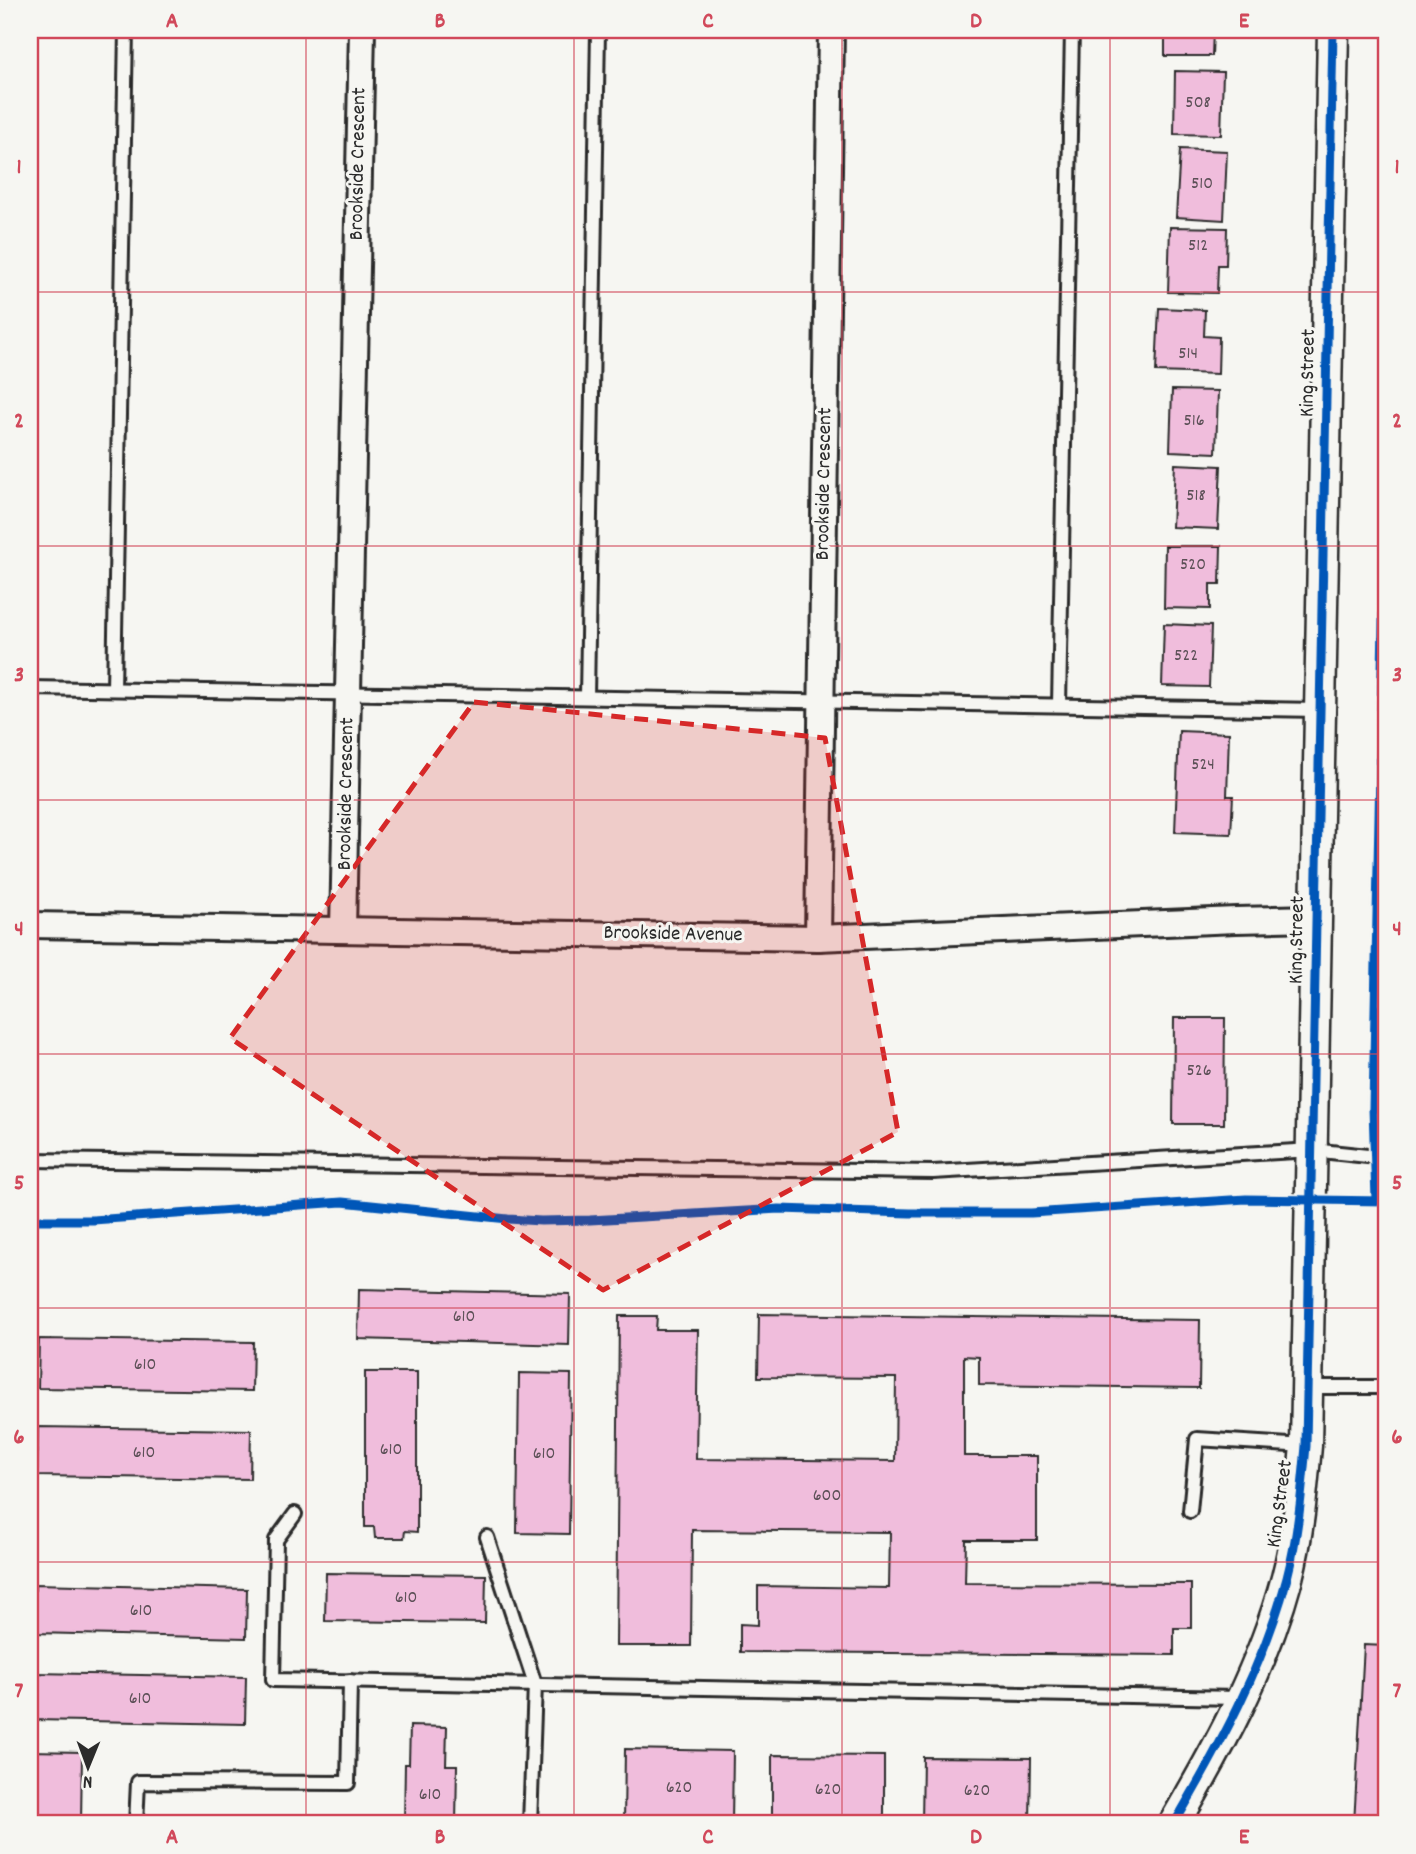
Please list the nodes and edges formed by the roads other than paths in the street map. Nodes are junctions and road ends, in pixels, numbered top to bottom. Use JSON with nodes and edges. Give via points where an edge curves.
{"nodes":[{"id":1,"x":126,"y":30,"type":"edge"},
{"id":2,"x":362,"y":30,"type":"edge"},
{"id":3,"x":598,"y":30,"type":"edge"},
{"id":4,"x":831,"y":30,"type":"edge"},
{"id":5,"x":1072,"y":30,"type":"edge"},
{"id":6,"x":1333,"y":30,"type":"edge"},
{"id":7,"x":30,"y":688,"type":"edge"},
{"id":8,"x":114,"y":689,"type":"junction"},
{"id":9,"x":349,"y":693,"type":"junction"},
{"id":10,"x":587,"y":697,"type":"junction"},
{"id":11,"x":822,"y":701,"type":"junction"},
{"id":12,"x":1059,"y":705,"type":"junction"},
{"id":13,"x":1321,"y":710,"type":"junction"},
{"id":14,"x":1316,"y":918,"type":"junction"},
{"id":15,"x":30,"y":925,"type":"edge"},
{"id":16,"x":343,"y":929,"type":"junction"},
{"id":17,"x":818,"y":938,"type":"junction"},
{"id":18,"x":1312,"y":1150,"type":"junction"},
{"id":19,"x":1386,"y":1158,"type":"edge"},
{"id":20,"x":30,"y":1160,"type":"edge"},
{"id":21,"x":1308,"y":1387,"type":"junction"},
{"id":22,"x":1386,"y":1387,"type":"edge"},
{"id":23,"x":1306,"y":1447,"type":"junction"},
{"id":24,"x":1190,"y":1511,"type":"dead end"},
{"id":25,"x":295,"y":1514,"type":"dead end"},
{"id":26,"x":487,"y":1537,"type":"dead end"},
{"id":27,"x":350,"y":1681,"type":"junction"},
{"id":28,"x":535,"y":1684,"type":"junction"},
{"id":29,"x":1243,"y":1698,"type":"junction"},
{"id":30,"x":136,"y":1824,"type":"edge"},
{"id":31,"x":530,"y":1824,"type":"edge"},
{"id":32,"x":1174,"y":1824,"type":"edge"}],
"edges":[{"from":1,"to":8,"type":"lane"},
{"from":2,"to":9,"type":"street","name":"Brookside Crescent"},
{"from":3,"to":10,"type":"lane"},
{"from":4,"to":11,"type":"street","name":"Brookside Crescent"},
{"from":5,"to":12,"type":"lane"},
{"from":6,"to":13,"type":"street","name":"King Street"},
{"from":7,"to":8,"type":"lane"},
{"from":8,"to":9,"type":"lane"},
{"from":9,"to":10,"type":"lane"},
{"from":9,"to":16,"type":"street","name":"Brookside Crescent"},
{"from":10,"to":11,"type":"lane"},
{"from":11,"to":12,"type":"lane"},
{"from":11,"to":17,"type":"street","name":"Brookside Crescent"},
{"from":12,"to":13,"type":"lane"},
{"from":13,"to":14,"type":"street","name":"King Street"},
{"from":14,"to":17,"type":"street","name":"Brookside Avenue"},
{"from":14,"to":18,"type":"street","name":"King Street"},
{"from":15,"to":16,"type":"street","name":"Brookside Avenue"},
{"from":16,"to":17,"type":"street","name":"Brookside Avenue"},
{"from":18,"to":19,"type":"lane"},
{"from":18,"to":20,"type":"lane","via":[[933,1172]]},
{"from":18,"to":21,"type":"street","name":"King Street"},
{"from":21,"to":22,"type":"lane"},
{"from":21,"to":23,"type":"street","name":"King Street"},
{"from":23,"to":24,"type":"lane","via":[[1197,1439]]},
{"from":23,"to":29,"type":"street","name":"King Street","via":[[1287,1576],[1268,1639]]},
{"from":25,"to":27,"type":"lane","via":[[276,1540],[273,1680]]},
{"from":26,"to":28,"type":"lane"},
{"from":27,"to":28,"type":"lane"},
{"from":27,"to":30,"type":"lane","via":[[348,1783],[138,1782]]},
{"from":28,"to":29,"type":"lane"},
{"from":28,"to":31,"type":"lane"},
{"from":29,"to":32,"type":"street","name":"King Street"}]}
